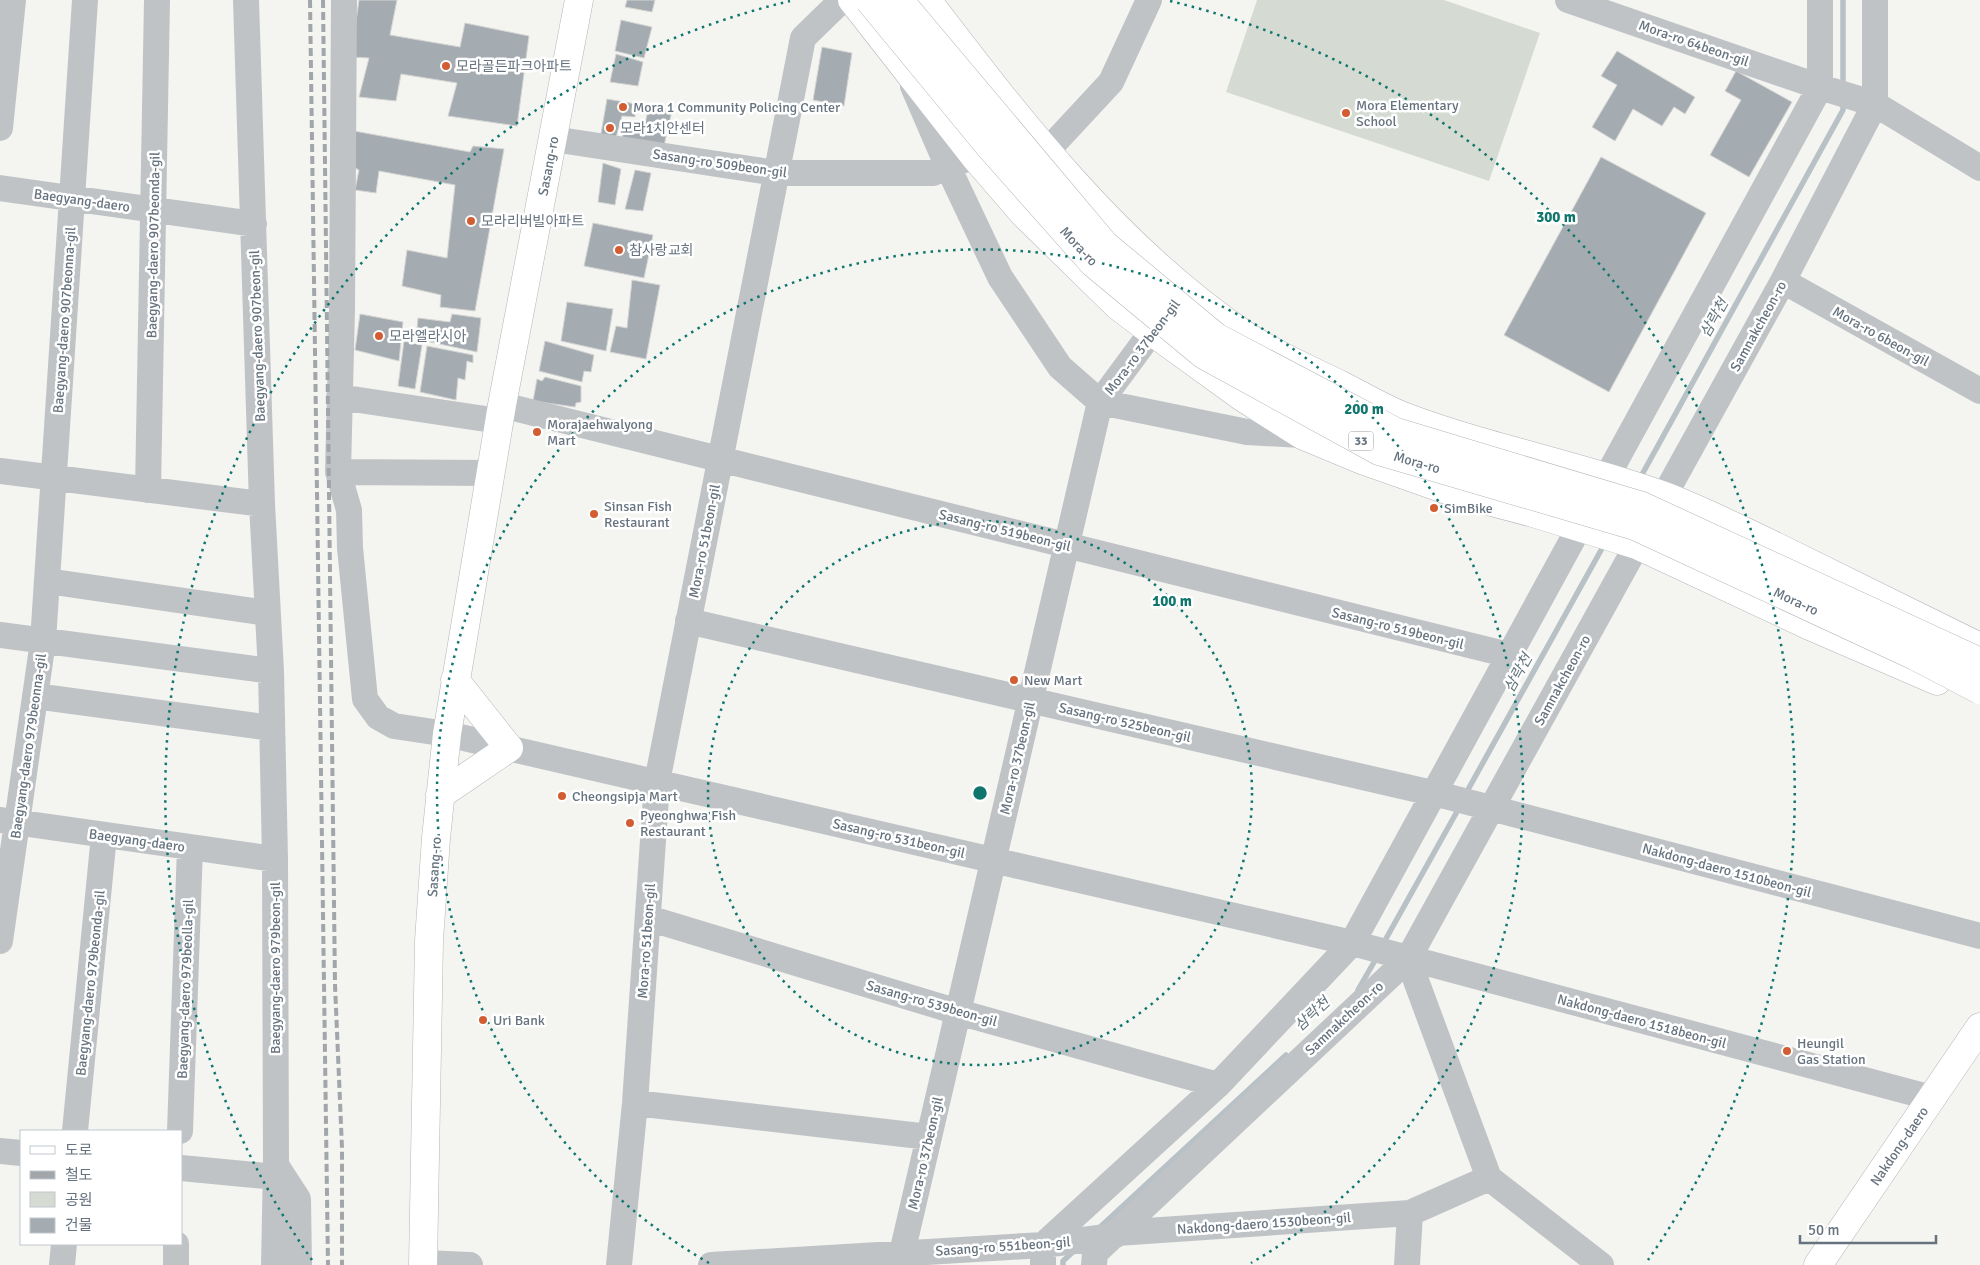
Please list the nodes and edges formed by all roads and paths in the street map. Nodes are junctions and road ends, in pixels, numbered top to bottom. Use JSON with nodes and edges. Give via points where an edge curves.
{"nodes":[{"id":1,"x":13,"y":0,"type":"edge"},
{"id":2,"x":86,"y":0,"type":"edge"},
{"id":3,"x":157,"y":0,"type":"edge"},
{"id":4,"x":246,"y":0,"type":"edge"},
{"id":5,"x":344,"y":0,"type":"edge"},
{"id":6,"x":579,"y":0,"type":"edge"},
{"id":7,"x":842,"y":0,"type":"edge"},
{"id":8,"x":852,"y":0,"type":"edge"},
{"id":9,"x":869,"y":0,"type":"edge"},
{"id":10,"x":898,"y":0,"type":"edge"},
{"id":11,"x":926,"y":0,"type":"edge"},
{"id":12,"x":1150,"y":0,"type":"edge"},
{"id":13,"x":1568,"y":0,"type":"edge"},
{"id":14,"x":1820,"y":0,"type":"edge"},
{"id":15,"x":1875,"y":0,"type":"edge"},
{"id":16,"x":905,"y":67,"type":"junction"},
{"id":17,"x":1845,"y":94,"type":"junction"},
{"id":18,"x":0,"y":128,"type":"edge"},
{"id":19,"x":553,"y":139,"type":"junction"},
{"id":20,"x":1046,"y":152,"type":"junction"},
{"id":21,"x":974,"y":156,"type":"junction"},
{"id":22,"x":948,"y":167,"type":"junction"},
{"id":23,"x":1980,"y":168,"type":"edge"},
{"id":24,"x":776,"y":173,"type":"junction"},
{"id":25,"x":0,"y":188,"type":"edge"},
{"id":26,"x":72,"y":198,"type":"junction"},
{"id":27,"x":153,"y":210,"type":"junction"},
{"id":28,"x":254,"y":224,"type":"junction"},
{"id":29,"x":1783,"y":281,"type":"junction"},
{"id":30,"x":1186,"y":288,"type":"junction"},
{"id":31,"x":1151,"y":332,"type":"junction"},
{"id":32,"x":1980,"y":391,"type":"edge"},
{"id":33,"x":338,"y":397,"type":"junction"},
{"id":34,"x":1100,"y":402,"type":"junction"},
{"id":35,"x":500,"y":413,"type":"junction"},
{"id":36,"x":1302,"y":435,"type":"junction"},
{"id":37,"x":720,"y":460,"type":"junction"},
{"id":38,"x":0,"y":471,"type":"edge"},
{"id":39,"x":338,"y":472,"type":"junction"},
{"id":40,"x":490,"y":473,"type":"junction"},
{"id":41,"x":54,"y":478,"type":"junction"},
{"id":42,"x":1636,"y":486,"type":"junction"},
{"id":43,"x":148,"y":490,"type":"junction"},
{"id":44,"x":262,"y":504,"type":"junction"},
{"id":45,"x":1608,"y":535,"type":"junction"},
{"id":46,"x":1067,"y":546,"type":"junction"},
{"id":47,"x":47,"y":581,"type":"junction"},
{"id":48,"x":267,"y":613,"type":"junction"},
{"id":49,"x":688,"y":621,"type":"junction"},
{"id":50,"x":0,"y":635,"type":"edge"},
{"id":51,"x":43,"y":641,"type":"junction"},
{"id":52,"x":1980,"y":648,"type":"edge"},
{"id":53,"x":1509,"y":655,"type":"junction"},
{"id":54,"x":1980,"y":662,"type":"edge"},
{"id":55,"x":271,"y":671,"type":"junction"},
{"id":56,"x":455,"y":680,"type":"junction"},
{"id":57,"x":1980,"y":690,"type":"edge"},
{"id":58,"x":35,"y":696,"type":"junction"},
{"id":59,"x":1031,"y":700,"type":"junction"},
{"id":60,"x":1980,"y":702,"type":"edge"},
{"id":61,"x":271,"y":728,"type":"junction"},
{"id":62,"x":446,"y":734,"type":"junction"},
{"id":63,"x":509,"y":748,"type":"junction"},
{"id":64,"x":657,"y":782,"type":"junction"},
{"id":65,"x":440,"y":795,"type":"junction"},
{"id":66,"x":1439,"y":795,"type":"junction"},
{"id":67,"x":1483,"y":806,"type":"junction"},
{"id":68,"x":8,"y":821,"type":"edge"},
{"id":69,"x":104,"y":835,"type":"junction"},
{"id":70,"x":190,"y":847,"type":"junction"},
{"id":71,"x":275,"y":859,"type":"junction"},
{"id":72,"x":994,"y":860,"type":"junction"},
{"id":73,"x":648,"y":918,"type":"junction"},
{"id":74,"x":1980,"y":936,"type":"edge"},
{"id":75,"x":0,"y":941,"type":"edge"},
{"id":76,"x":1380,"y":951,"type":"junction"},
{"id":77,"x":958,"y":1012,"type":"junction"},
{"id":78,"x":1980,"y":1027,"type":"edge"},
{"id":79,"x":1218,"y":1085,"type":"junction"},
{"id":80,"x":1932,"y":1098,"type":"junction"},
{"id":81,"x":635,"y":1103,"type":"junction"},
{"id":82,"x":75,"y":1130,"type":"edge"},
{"id":83,"x":180,"y":1130,"type":"edge"},
{"id":84,"x":929,"y":1137,"type":"junction"},
{"id":85,"x":0,"y":1151,"type":"edge"},
{"id":86,"x":20,"y":1153,"type":"edge"},
{"id":87,"x":182,"y":1168,"type":"edge"},
{"id":88,"x":276,"y":1171,"type":"junction"},
{"id":89,"x":1489,"y":1178,"type":"junction"},
{"id":90,"x":1410,"y":1213,"type":"junction"},
{"id":91,"x":1115,"y":1235,"type":"junction"},
{"id":92,"x":64,"y":1245,"type":"edge"},
{"id":93,"x":176,"y":1245,"type":"edge"},
{"id":94,"x":902,"y":1253,"type":"junction"},
{"id":95,"x":1043,"y":1255,"type":"edge"},
{"id":96,"x":423,"y":1264,"type":"edge"},
{"id":97,"x":62,"y":1265,"type":"edge"},
{"id":98,"x":176,"y":1265,"type":"edge"},
{"id":99,"x":274,"y":1265,"type":"edge"},
{"id":100,"x":299,"y":1265,"type":"edge"},
{"id":101,"x":470,"y":1265,"type":"edge"},
{"id":102,"x":619,"y":1265,"type":"edge"},
{"id":103,"x":711,"y":1265,"type":"edge"},
{"id":104,"x":1094,"y":1265,"type":"edge"},
{"id":105,"x":1407,"y":1265,"type":"edge"},
{"id":106,"x":1601,"y":1265,"type":"edge"},
{"id":107,"x":1818,"y":1265,"type":"edge"}],
"edges":[{"from":1,"to":18,"type":"street"},
{"from":2,"to":26,"type":"street","name":"Baegyang-daero 907beonna-gil"},
{"from":3,"to":27,"type":"street","name":"Baegyang-daero 907beonda-gil"},
{"from":4,"to":28,"type":"street","name":"Baegyang-daero 907beon-gil"},
{"from":5,"to":33,"type":"street","name":"Sasang-ro 531beon-gil","via":[[342,309]]},
{"from":6,"to":19,"type":"main road","name":"Sasang-ro"},
{"from":7,"to":24,"type":"street","name":"Mora-ro 51beon-gil","via":[[803,38]]},
{"from":8,"to":16,"type":"main road","name":"Mora-ro"},
{"from":9,"to":57,"type":"main road","name":"Mora-ro","number":"33","bridge":true,"via":[[991,148],[1093,263],[1204,355],[1379,451],[1635,526],[1915,656]]},
{"from":10,"to":54,"type":"main road","name":"Mora-ro","number":"33","bridge":true,"via":[[1105,244],[1216,337],[1396,432],[1642,506]]},
{"from":11,"to":20,"type":"main road"},
{"from":12,"to":20,"type":"street","via":[[1111,82]]},
{"from":13,"to":17,"type":"street","name":"Mora-ro 64beon-gil"},
{"from":14,"to":17,"type":"street","name":"Samnakcheon-ro"},
{"from":15,"to":17,"type":"street","name":"Samnakcheon-ro"},
{"from":16,"to":21,"type":"main road","name":"Mora-ro"},
{"from":16,"to":22,"type":"street"},
{"from":17,"to":23,"type":"street","name":"Mora-ro 64beon-gil"},
{"from":17,"to":29,"type":"street","name":"Samnakcheon-ro"},
{"from":17,"to":42,"type":"street","name":"Samnakcheon-ro"},
{"from":19,"to":24,"type":"street","name":"Sasang-ro 509beon-gil"},
{"from":19,"to":35,"type":"main road","name":"Sasang-ro"},
{"from":20,"to":30,"type":"main road","via":[[1140,250]]},
{"from":21,"to":22,"type":"street","name":"Sasang-ro 509beon-gil"},
{"from":21,"to":31,"type":"main road","name":"Mora-ro","via":[[1024,214],[1118,306]]},
{"from":22,"to":24,"type":"street","name":"Sasang-ro 509beon-gil","via":[[933,173]]},
{"from":22,"to":34,"type":"street","via":[[1000,277],[1060,367]]},
{"from":24,"to":37,"type":"street","name":"Mora-ro 51beon-gil"},
{"from":25,"to":26,"type":"street","name":"Baegyang-daero"},
{"from":26,"to":27,"type":"street","name":"Baegyang-daero"},
{"from":26,"to":41,"type":"street","name":"Baegyang-daero 907beonna-gil"},
{"from":27,"to":28,"type":"street","name":"Baegyang-daero"},
{"from":27,"to":43,"type":"street","name":"Baegyang-daero 907beonda-gil"},
{"from":28,"to":44,"type":"street","name":"Baegyang-daero 907beon-gil"},
{"from":29,"to":32,"type":"street","name":"Mora-ro 6beon-gil"},
{"from":29,"to":42,"type":"street","name":"Samnakcheon-ro"},
{"from":30,"to":31,"type":"street","name":"Mora-ro 37beon-gil"},
{"from":30,"to":42,"type":"main road","via":[[1246,335],[1287,359],[1401,415]]},
{"from":31,"to":34,"type":"street","name":"Mora-ro 37beon-gil"},
{"from":31,"to":36,"type":"main road","name":"Mora-ro"},
{"from":33,"to":35,"type":"street"},
{"from":33,"to":39,"type":"street","name":"Sasang-ro 531beon-gil"},
{"from":34,"to":36,"type":"street","via":[[1247,432]]},
{"from":34,"to":46,"type":"street","name":"Mora-ro 37beon-gil"},
{"from":35,"to":37,"type":"street","name":"Sasang-ro 519beon-gil"},
{"from":35,"to":40,"type":"main road","name":"Sasang-ro"},
{"from":36,"to":45,"type":"main road","name":"Mora-ro","via":[[1447,490]]},
{"from":37,"to":46,"type":"street","name":"Sasang-ro 519beon-gil"},
{"from":37,"to":49,"type":"street","name":"Mora-ro 51beon-gil"},
{"from":38,"to":41,"type":"street"},
{"from":39,"to":40,"type":"street"},
{"from":39,"to":62,"type":"street","name":"Sasang-ro 531beon-gil","via":[[349,510],[365,699],[378,717],[394,726]]},
{"from":40,"to":56,"type":"main road","name":"Sasang-ro"},
{"from":41,"to":43,"type":"street"},
{"from":41,"to":47,"type":"street","name":"Baegyang-daero 907beonna-gil"},
{"from":42,"to":45,"type":"street","name":"Samnakcheon-ro"},
{"from":42,"to":45,"type":"street","name":"Samnakcheon-ro"},
{"from":42,"to":52,"type":"main road","via":[[1818,567]]},
{"from":43,"to":44,"type":"street"},
{"from":44,"to":48,"type":"street","name":"Baegyang-daero 907beon-gil"},
{"from":45,"to":53,"type":"street","name":"Samnakcheon-ro"},
{"from":45,"to":60,"type":"main road","name":"Mora-ro"},
{"from":45,"to":67,"type":"street","name":"Samnakcheon-ro"},
{"from":46,"to":53,"type":"street","name":"Sasang-ro 519beon-gil"},
{"from":46,"to":59,"type":"street","name":"Mora-ro 37beon-gil"},
{"from":47,"to":48,"type":"street"},
{"from":47,"to":51,"type":"street","name":"Baegyang-daero 907beonna-gil"},
{"from":48,"to":55,"type":"street","name":"Baegyang-daero 907beon-gil"},
{"from":49,"to":59,"type":"street","name":"Sasang-ro 525beon-gil"},
{"from":49,"to":64,"type":"street","name":"Mora-ro 51beon-gil"},
{"from":50,"to":51,"type":"street"},
{"from":51,"to":55,"type":"street"},
{"from":51,"to":58,"type":"street","name":"Baegyang-daero 979beonna-gil"},
{"from":53,"to":66,"type":"street","name":"Samnakcheon-ro"},
{"from":55,"to":61,"type":"street","name":"Baegyang-daero 979beon-gil"},
{"from":56,"to":62,"type":"main road","name":"Sasang-ro"},
{"from":56,"to":63,"type":"main road"},
{"from":58,"to":61,"type":"street"},
{"from":58,"to":68,"type":"street","name":"Baegyang-daero 979beonna-gil"},
{"from":59,"to":66,"type":"street","name":"Sasang-ro 525beon-gil"},
{"from":59,"to":72,"type":"street","name":"Mora-ro 37beon-gil"},
{"from":61,"to":71,"type":"street","name":"Baegyang-daero 979beon-gil"},
{"from":62,"to":63,"type":"street","name":"Sasang-ro 531beon-gil"},
{"from":62,"to":65,"type":"main road","name":"Sasang-ro"},
{"from":63,"to":64,"type":"street","name":"Sasang-ro 531beon-gil"},
{"from":63,"to":65,"type":"main road"},
{"from":64,"to":72,"type":"street","name":"Sasang-ro 531beon-gil"},
{"from":64,"to":73,"type":"street","name":"Mora-ro 51beon-gil"},
{"from":65,"to":96,"type":"main road","name":"Sasang-ro","via":[[429,941]]},
{"from":66,"to":67,"type":"street","name":"Sasang-ro 525beon-gil"},
{"from":66,"to":76,"type":"street","name":"Samnakcheon-ro"},
{"from":67,"to":74,"type":"street","name":"Nakdong-daero 1510beon-gil"},
{"from":67,"to":76,"type":"street","name":"Samnakcheon-ro"},
{"from":68,"to":69,"type":"street","name":"Baegyang-daero"},
{"from":68,"to":75,"type":"street","name":"Baegyang-daero 979beonna-gil"},
{"from":69,"to":70,"type":"street","name":"Baegyang-daero"},
{"from":69,"to":82,"type":"street","name":"Baegyang-daero 979beonda-gil"},
{"from":70,"to":71,"type":"street","name":"Baegyang-daero"},
{"from":70,"to":83,"type":"street","name":"Baegyang-daero 979beolla-gil"},
{"from":71,"to":88,"type":"street","name":"Baegyang-daero 979beon-gil"},
{"from":72,"to":76,"type":"street","name":"Sasang-ro 531beon-gil"},
{"from":72,"to":77,"type":"street","name":"Mora-ro 37beon-gil"},
{"from":73,"to":77,"type":"street","name":"Sasang-ro 539beon-gil"},
{"from":73,"to":81,"type":"street","name":"Mora-ro 51beon-gil"},
{"from":76,"to":79,"type":"street","name":"Samnakcheon-ro"},
{"from":76,"to":80,"type":"street","name":"Nakdong-daero 1518beon-gil"},
{"from":76,"to":89,"type":"street"},
{"from":76,"to":91,"type":"street","name":"Samnakcheon-ro"},
{"from":77,"to":79,"type":"street","name":"Sasang-ro 539beon-gil"},
{"from":77,"to":84,"type":"street","name":"Mora-ro 37beon-gil"},
{"from":78,"to":80,"type":"main road","name":"Nakdong-daero"},
{"from":79,"to":95,"type":"street","name":"Samnakcheon-ro"},
{"from":80,"to":107,"type":"main road","name":"Nakdong-daero"},
{"from":81,"to":84,"type":"street"},
{"from":81,"to":102,"type":"street","name":"Mora-ro 51beon-gil"},
{"from":84,"to":94,"type":"street","name":"Mora-ro 37beon-gil"},
{"from":85,"to":86,"type":"street"},
{"from":87,"to":88,"type":"street"},
{"from":88,"to":99,"type":"street","name":"Baegyang-daero 979beon-gil"},
{"from":88,"to":100,"type":"street","via":[[298,1198]]},
{"from":89,"to":90,"type":"street","name":"Nakdong-daero 1530beon-gil"},
{"from":89,"to":106,"type":"street"},
{"from":90,"to":91,"type":"street","name":"Nakdong-daero 1530beon-gil"},
{"from":90,"to":105,"type":"street"},
{"from":91,"to":95,"type":"street","name":"Sasang-ro 551beon-gil"},
{"from":91,"to":104,"type":"street","name":"Samnakcheon-ro","via":[[1095,1253]]},
{"from":92,"to":97,"type":"street"},
{"from":93,"to":98,"type":"street"},
{"from":94,"to":95,"type":"street","name":"Sasang-ro 551beon-gil"},
{"from":94,"to":103,"type":"street","name":"Sasang-ro 551beon-gil"},
{"from":96,"to":101,"type":"street"}]}
